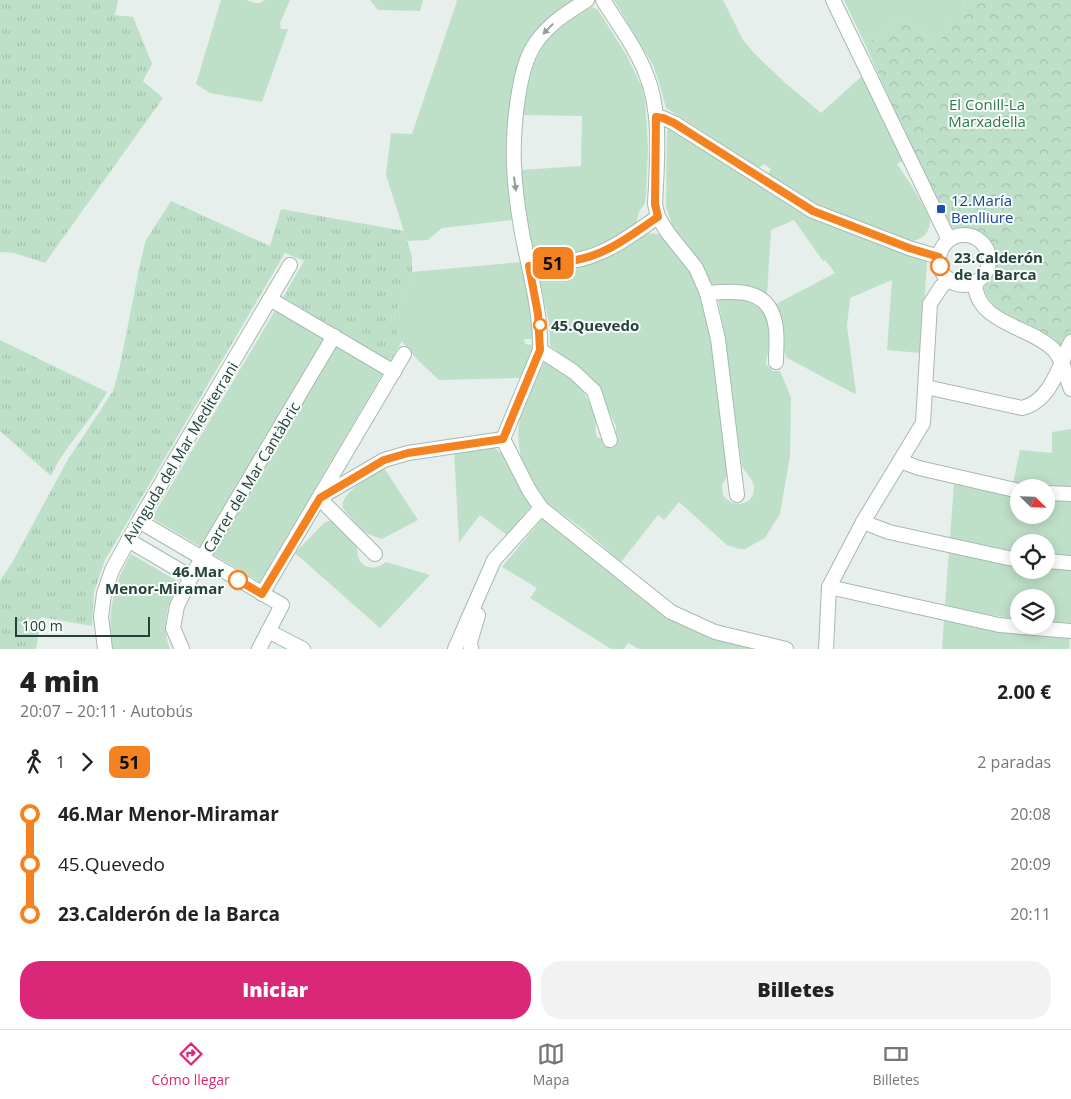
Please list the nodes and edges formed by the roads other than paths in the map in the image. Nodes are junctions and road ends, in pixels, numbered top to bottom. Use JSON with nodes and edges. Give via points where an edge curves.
{"nodes":[{"id":1,"x":586,"y":0,"type":"edge"},
{"id":2,"x":603,"y":0,"type":"edge"},
{"id":3,"x":833,"y":0,"type":"edge"},
{"id":4,"x":656,"y":117,"type":"junction"},
{"id":5,"x":658,"y":217,"type":"junction"},
{"id":6,"x":949,"y":240,"type":"junction"},
{"id":7,"x":939,"y":257,"type":"junction"},
{"id":8,"x":290,"y":265,"type":"dead end"},
{"id":9,"x":529,"y":266,"type":"junction"},
{"id":10,"x":949,"y":279,"type":"junction"},
{"id":11,"x":975,"y":282,"type":"junction"},
{"id":12,"x":707,"y":293,"type":"junction"},
{"id":13,"x":270,"y":299,"type":"junction"},
{"id":14,"x":334,"y":336,"type":"junction"},
{"id":15,"x":1071,"y":342,"type":"edge"},
{"id":16,"x":540,"y":350,"type":"junction"},
{"id":17,"x":404,"y":354,"type":"dead end"},
{"id":18,"x":776,"y":362,"type":"dead end"},
{"id":19,"x":1062,"y":362,"type":"junction"},
{"id":20,"x":394,"y":372,"type":"junction"},
{"id":21,"x":926,"y":387,"type":"junction"},
{"id":22,"x":1071,"y":389,"type":"edge"},
{"id":23,"x":503,"y":439,"type":"junction"},
{"id":24,"x":610,"y":440,"type":"dead end"},
{"id":25,"x":900,"y":461,"type":"junction"},
{"id":26,"x":1010,"y":489,"type":"edge"},
{"id":27,"x":1055,"y":493,"type":"edge"},
{"id":28,"x":1071,"y":494,"type":"edge"},
{"id":29,"x":737,"y":495,"type":"dead end"},
{"id":30,"x":320,"y":498,"type":"junction"},
{"id":31,"x":541,"y":508,"type":"junction"},
{"id":32,"x":139,"y":521,"type":"junction"},
{"id":33,"x":863,"y":522,"type":"junction"},
{"id":34,"x":128,"y":540,"type":"junction"},
{"id":35,"x":376,"y":554,"type":"dead end"},
{"id":36,"x":202,"y":558,"type":"junction"},
{"id":37,"x":1010,"y":558,"type":"edge"},
{"id":38,"x":1055,"y":561,"type":"edge"},
{"id":39,"x":1071,"y":562,"type":"edge"},
{"id":40,"x":191,"y":577,"type":"junction"},
{"id":41,"x":488,"y":578,"type":"junction"},
{"id":42,"x":829,"y":586,"type":"junction"},
{"id":43,"x":262,"y":594,"type":"junction"},
{"id":44,"x":268,"y":631,"type":"junction"},
{"id":45,"x":1071,"y":631,"type":"edge"},
{"id":46,"x":471,"y":646,"type":"edge"},
{"id":47,"x":104,"y":649,"type":"edge"},
{"id":48,"x":182,"y":649,"type":"edge"},
{"id":49,"x":259,"y":649,"type":"edge"},
{"id":50,"x":303,"y":649,"type":"edge"},
{"id":51,"x":454,"y":649,"type":"edge"},
{"id":52,"x":484,"y":649,"type":"edge"},
{"id":53,"x":786,"y":649,"type":"edge"},
{"id":54,"x":826,"y":649,"type":"edge"}],
"edges":[{"from":1,"to":9,"type":"street","one_way":true,"via":[[537,40],[524,70],[515,120],[513,172]]},
{"from":2,"to":4,"type":"street","via":[[646,73]]},
{"from":3,"to":6,"type":"street"},
{"from":4,"to":5,"type":"street","via":[[655,204]]},
{"from":4,"to":7,"type":"street","via":[[674,123],[813,211]]},
{"from":5,"to":9,"type":"street","via":[[595,255]]},
{"from":5,"to":12,"type":"street","via":[[696,268]]},
{"from":6,"to":7,"type":"street"},
{"from":6,"to":11,"type":"street","via":[[956,236],[973,236],[986,247],[989,263],[982,278]]},
{"from":7,"to":10,"type":"street","via":[[943,273]]},
{"from":8,"to":13,"type":"street","name":"Avinguda del Mar Mediterrani"},
{"from":9,"to":16,"type":"street","via":[[538,314]]},
{"from":10,"to":11,"type":"street","via":[[961,285]]},
{"from":10,"to":21,"type":"street","via":[[930,304]]},
{"from":11,"to":19,"type":"street","via":[[975,292],[989,312],[1042,341]]},
{"from":12,"to":18,"type":"street","via":[[739,291],[766,303],[775,324]]},
{"from":12,"to":29,"type":"street","via":[[718,339]]},
{"from":13,"to":14,"type":"street"},
{"from":13,"to":32,"type":"street","name":"Avinguda del Mar Mediterrani"},
{"from":14,"to":20,"type":"street"},
{"from":14,"to":36,"type":"street","name":"Carrer del Mar Cantàbric"},
{"from":15,"to":19,"type":"street"},
{"from":16,"to":23,"type":"street"},
{"from":16,"to":24,"type":"street","via":[[574,372],[594,392]]},
{"from":17,"to":20,"type":"street"},
{"from":19,"to":21,"type":"street","via":[[1041,398],[1022,408]]},
{"from":19,"to":22,"type":"street"},
{"from":20,"to":30,"type":"street"},
{"from":21,"to":25,"type":"street","via":[[923,423]]},
{"from":23,"to":30,"type":"street","via":[[408,453],[384,460]]},
{"from":23,"to":31,"type":"street","via":[[528,490]]},
{"from":25,"to":26,"type":"street"},
{"from":25,"to":33,"type":"street"},
{"from":27,"to":28,"type":"street"},
{"from":30,"to":35,"type":"street"},
{"from":30,"to":43,"type":"street"},
{"from":31,"to":41,"type":"street","via":[[494,560]]},
{"from":31,"to":53,"type":"street","via":[[671,612],[715,632]]},
{"from":32,"to":34,"type":"street","name":"Avinguda del Mar Mediterrani"},
{"from":32,"to":36,"type":"street"},
{"from":33,"to":37,"type":"street","via":[[889,532]]},
{"from":33,"to":42,"type":"street"},
{"from":34,"to":40,"type":"street"},
{"from":34,"to":47,"type":"street","name":"Avinguda del Mar Mediterrani","via":[[104,594],[101,617]]},
{"from":36,"to":40,"type":"street","name":"Carrer del Mar Cantàbric"},
{"from":36,"to":43,"type":"street"},
{"from":38,"to":39,"type":"street"},
{"from":40,"to":48,"type":"street","name":"Carrer del Mar Cantàbric","via":[[177,606],[174,628]]},
{"from":41,"to":46,"type":"street"},
{"from":41,"to":51,"type":"street"},
{"from":42,"to":45,"type":"street","via":[[999,625]]},
{"from":42,"to":54,"type":"street"},
{"from":43,"to":44,"type":"street","via":[[282,605]]},
{"from":44,"to":49,"type":"street"},
{"from":44,"to":50,"type":"street"},
{"from":46,"to":52,"type":"street"}]}
